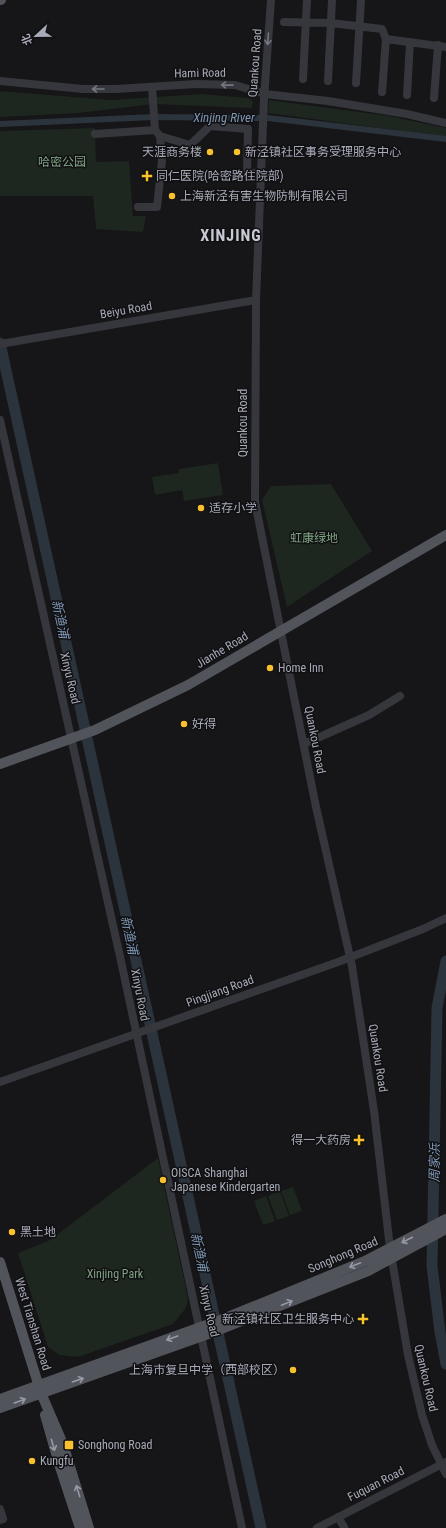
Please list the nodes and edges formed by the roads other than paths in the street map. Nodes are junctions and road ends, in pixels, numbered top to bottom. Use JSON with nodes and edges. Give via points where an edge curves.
{"nodes":[{"id":1,"x":271,"y":0,"type":"edge"},
{"id":2,"x":307,"y":0,"type":"edge"},
{"id":3,"x":332,"y":0,"type":"edge"},
{"id":4,"x":361,"y":0,"type":"edge"},
{"id":5,"x":284,"y":22,"type":"dead end"},
{"id":6,"x":306,"y":22,"type":"junction"},
{"id":7,"x":331,"y":22,"type":"junction"},
{"id":8,"x":359,"y":25,"type":"junction"},
{"id":9,"x":386,"y":39,"type":"junction"},
{"id":10,"x":410,"y":42,"type":"junction"},
{"id":11,"x":442,"y":46,"type":"edge"},
{"id":12,"x":303,"y":79,"type":"dead end"},
{"id":13,"x":0,"y":81,"type":"edge"},
{"id":14,"x":328,"y":81,"type":"dead end"},
{"id":15,"x":356,"y":83,"type":"dead end"},
{"id":16,"x":152,"y":87,"type":"junction"},
{"id":17,"x":382,"y":92,"type":"dead end"},
{"id":18,"x":407,"y":95,"type":"dead end"},
{"id":19,"x":264,"y":97,"type":"junction"},
{"id":20,"x":434,"y":98,"type":"dead end"},
{"id":21,"x":446,"y":123,"type":"edge"},
{"id":22,"x":157,"y":133,"type":"junction"},
{"id":23,"x":95,"y":134,"type":"dead end"},
{"id":24,"x":261,"y":174,"type":"junction"},
{"id":25,"x":138,"y":207,"type":"dead end"},
{"id":26,"x":256,"y":300,"type":"junction"},
{"id":27,"x":4,"y":343,"type":"edge"},
{"id":28,"x":0,"y":420,"type":"edge"},
{"id":29,"x":442,"y":537,"type":"edge"},
{"id":30,"x":280,"y":630,"type":"junction"},
{"id":31,"x":400,"y":696,"type":"dead end"},
{"id":32,"x":72,"y":739,"type":"junction"},
{"id":33,"x":304,"y":744,"type":"junction"},
{"id":34,"x":0,"y":764,"type":"edge"},
{"id":35,"x":446,"y":918,"type":"edge"},
{"id":36,"x":350,"y":956,"type":"junction"},
{"id":37,"x":139,"y":1033,"type":"junction"},
{"id":38,"x":0,"y":1082,"type":"edge"},
{"id":39,"x":446,"y":1219,"type":"edge"},
{"id":40,"x":446,"y":1229,"type":"edge"},
{"id":41,"x":390,"y":1248,"type":"junction"},
{"id":42,"x":392,"y":1259,"type":"junction"},
{"id":43,"x":0,"y":1262,"type":"edge"},
{"id":44,"x":224,"y":1323,"type":"junction"},
{"id":45,"x":205,"y":1330,"type":"junction"},
{"id":46,"x":40,"y":1389,"type":"junction"},
{"id":47,"x":0,"y":1399,"type":"edge"},
{"id":48,"x":0,"y":1408,"type":"edge"},
{"id":49,"x":443,"y":1463,"type":"edge"},
{"id":50,"x":446,"y":1474,"type":"edge"},
{"id":51,"x":0,"y":1509,"type":"edge"},
{"id":52,"x":338,"y":1517,"type":"junction"},
{"id":53,"x":0,"y":1520,"type":"edge"},
{"id":54,"x":344,"y":1527,"type":"dead end"},
{"id":55,"x":80,"y":1528,"type":"edge"},
{"id":56,"x":89,"y":1528,"type":"edge"},
{"id":57,"x":242,"y":1528,"type":"edge"},
{"id":58,"x":317,"y":1528,"type":"edge"}],
"edges":[{"from":1,"to":19,"type":"street","name":"Quankou Road","one_way":true},
{"from":2,"to":6,"type":"street"},
{"from":3,"to":7,"type":"street"},
{"from":4,"to":8,"type":"street"},
{"from":5,"to":6,"type":"street"},
{"from":6,"to":7,"type":"street"},
{"from":6,"to":12,"type":"street"},
{"from":7,"to":8,"type":"street"},
{"from":7,"to":14,"type":"street"},
{"from":8,"to":9,"type":"street","via":[[382,29]]},
{"from":8,"to":15,"type":"street"},
{"from":9,"to":10,"type":"street"},
{"from":9,"to":17,"type":"street"},
{"from":10,"to":11,"type":"street"},
{"from":10,"to":18,"type":"street"},
{"from":11,"to":20,"type":"street"},
{"from":16,"to":13,"type":"street","name":"Hami Road","one_way":true,"via":[[83,89]]},
{"from":19,"to":16,"type":"street","name":"Hami Road","one_way":true,"via":[[234,85]]},
{"from":16,"to":22,"type":"street"},
{"from":19,"to":21,"type":"street","name":"Hami Road","via":[[336,103]]},
{"from":19,"to":24,"type":"street","name":"Quankou Road"},
{"from":22,"to":23,"type":"street"},
{"from":22,"to":24,"type":"street","via":[[190,145],[210,126],[248,129],[248,172]]},
{"from":22,"to":25,"type":"street","via":[[162,161],[157,207]]},
{"from":24,"to":26,"type":"street","name":"Quankou Road"},
{"from":26,"to":27,"type":"street","name":"Beiyu Road"},
{"from":26,"to":30,"type":"street","name":"Quankou Road","via":[[255,502]]},
{"from":28,"to":32,"type":"street","name":"Xinyu Road"},
{"from":29,"to":30,"type":"main road","name":"Jianhe Road"},
{"from":30,"to":32,"type":"main road","name":"Jianhe Road","via":[[188,685]]},
{"from":30,"to":33,"type":"street","name":"Quankou Road"},
{"from":31,"to":33,"type":"street","via":[[368,715]]},
{"from":32,"to":34,"type":"main road","name":"Jianhe Road"},
{"from":32,"to":37,"type":"street","name":"Xinyu Road"},
{"from":33,"to":36,"type":"street","name":"Quankou Road"},
{"from":35,"to":36,"type":"street","name":"Pingjiang Road"},
{"from":36,"to":37,"type":"street","name":"Pingjiang Road"},
{"from":36,"to":41,"type":"street","name":"Quankou Road","via":[[374,1111]]},
{"from":37,"to":38,"type":"street","name":"Pingjiang Road"},
{"from":37,"to":45,"type":"street","name":"Xinyu Road"},
{"from":39,"to":41,"type":"main road","name":"Songhong Road","one_way":true},
{"from":40,"to":42,"type":"main road","name":"Songhong Road"},
{"from":41,"to":42,"type":"street","name":"Quankou Road"},
{"from":41,"to":44,"type":"main road","name":"Songhong Road","one_way":true},
{"from":44,"to":42,"type":"main road","name":"Songhong Road","one_way":true,"via":[[368,1271]]},
{"from":42,"to":49,"type":"street","name":"Quankou Road","via":[[416,1389],[425,1423]]},
{"from":43,"to":46,"type":"main road","name":"West Tianshan Road"},
{"from":44,"to":45,"type":"main road","name":"Songhong Road"},
{"from":45,"to":46,"type":"main road","name":"Songhong Road"},
{"from":45,"to":57,"type":"street","name":"Xinyu Road"},
{"from":46,"to":47,"type":"main road","name":"Songhong Road"},
{"from":48,"to":46,"type":"main road","name":"Songhong Road","one_way":true},
{"from":46,"to":55,"type":"main road","name":"West Tianshan Road","one_way":true,"via":[[46,1419]]},
{"from":56,"to":46,"type":"main road","name":"West Tianshan Road","one_way":true,"via":[[63,1444]]},
{"from":49,"to":50,"type":"street","name":"Quankou Road"},
{"from":49,"to":52,"type":"street","name":"Fuquan Road"},
{"from":51,"to":53,"type":"street","via":[[3,1519]]},
{"from":52,"to":54,"type":"street"},
{"from":52,"to":58,"type":"street","name":"Fuquan Road"}]}
